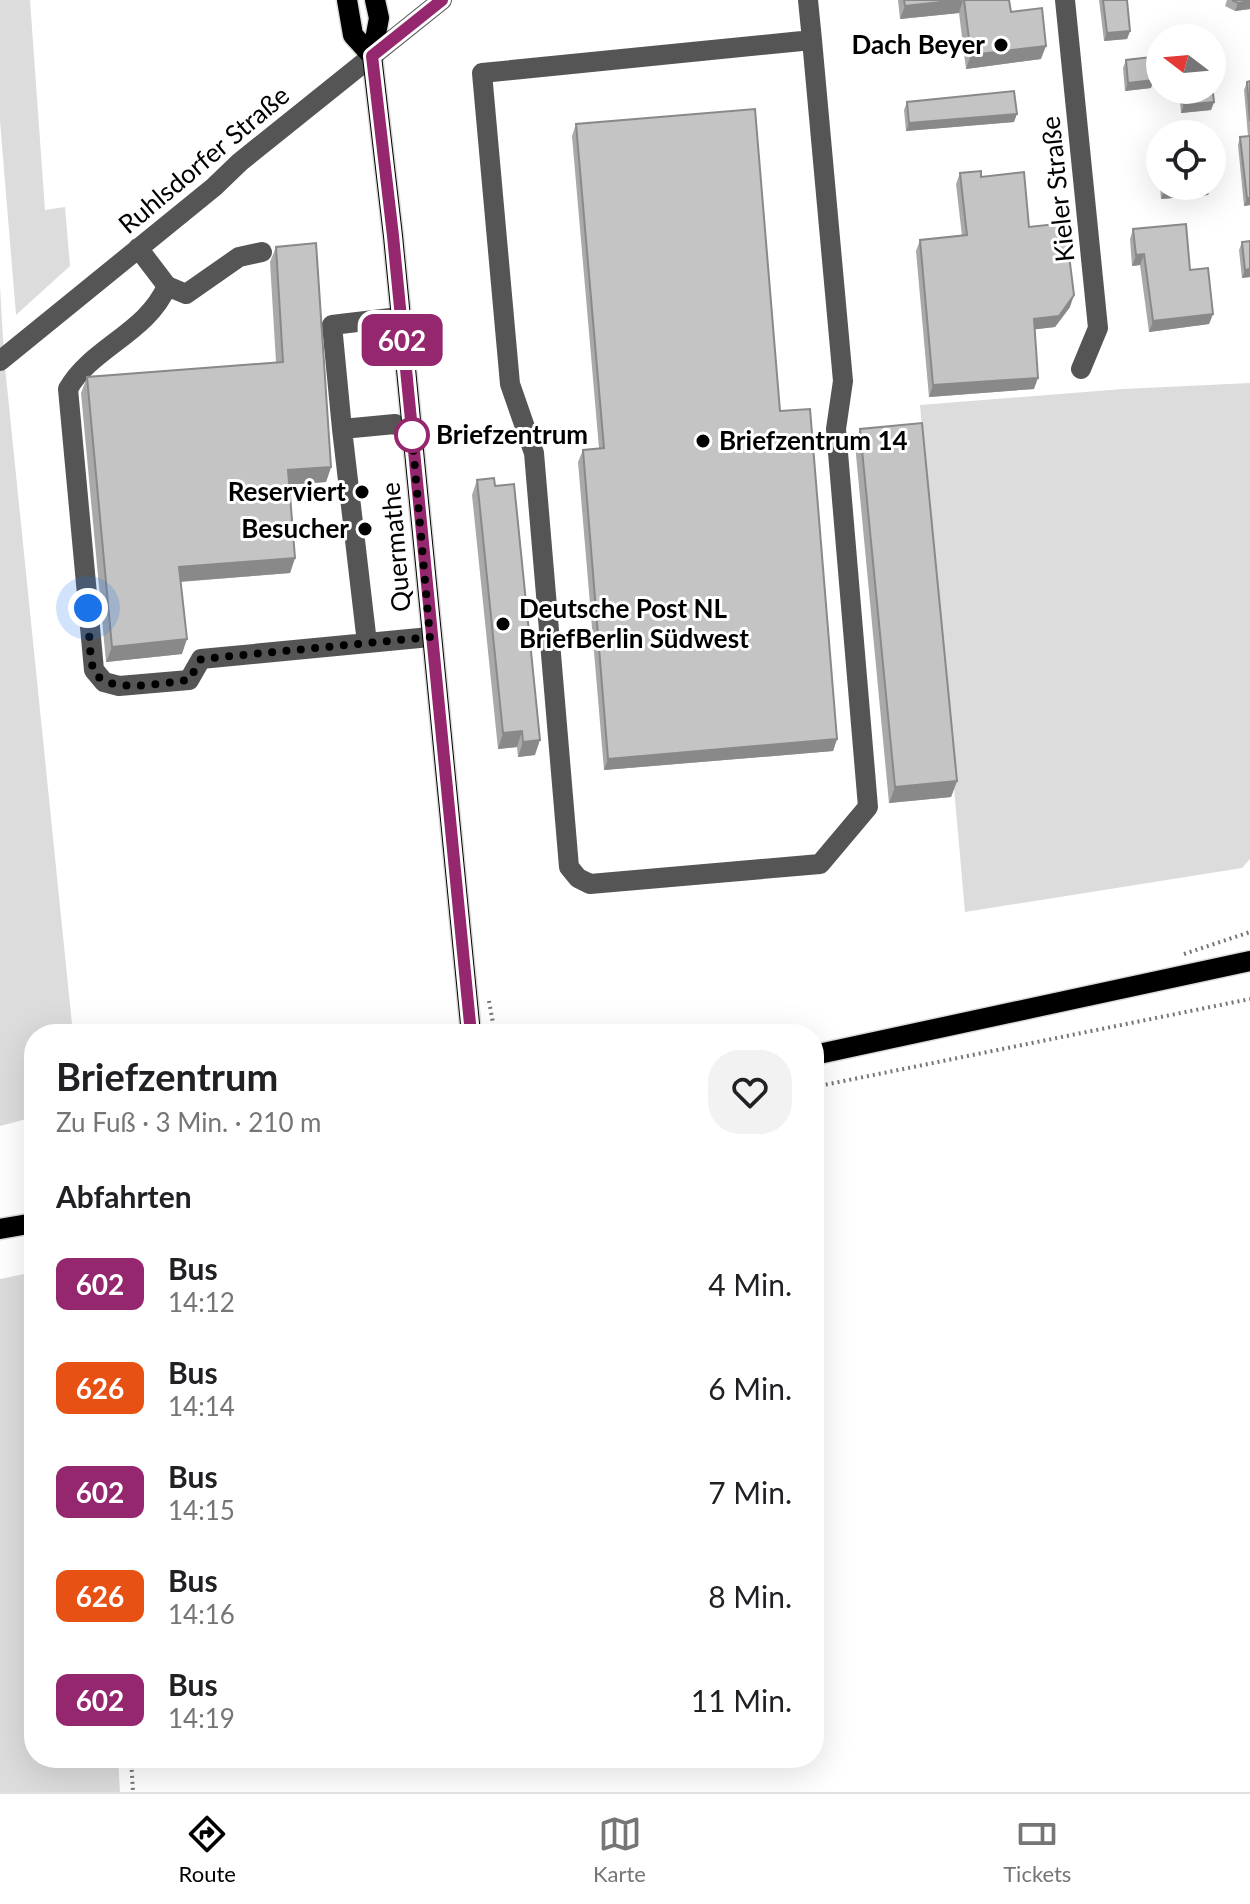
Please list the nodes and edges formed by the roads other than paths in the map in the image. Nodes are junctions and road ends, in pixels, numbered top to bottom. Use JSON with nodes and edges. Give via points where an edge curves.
{"nodes":[{"id":1,"x":347,"y":0,"type":"edge"},
{"id":2,"x":375,"y":0,"type":"edge"},
{"id":3,"x":442,"y":0,"type":"edge"},
{"id":4,"x":808,"y":0,"type":"edge"},
{"id":5,"x":1065,"y":0,"type":"edge"},
{"id":6,"x":812,"y":40,"type":"junction"},
{"id":7,"x":372,"y":56,"type":"junction"},
{"id":8,"x":138,"y":248,"type":"junction"},
{"id":9,"x":262,"y":252,"type":"dead end"},
{"id":10,"x":167,"y":286,"type":"junction"},
{"id":11,"x":399,"y":317,"type":"junction"},
{"id":12,"x":0,"y":361,"type":"edge"},
{"id":13,"x":1081,"y":369,"type":"dead end"},
{"id":14,"x":342,"y":429,"type":"junction"},
{"id":15,"x":411,"y":433,"type":"junction"},
{"id":16,"x":430,"y":637,"type":"junction"},
{"id":17,"x":367,"y":643,"type":"junction"},
{"id":18,"x":1250,"y":961,"type":"edge"},
{"id":19,"x":470,"y":1024,"type":"edge"},
{"id":20,"x":824,"y":1053,"type":"edge"},
{"id":21,"x":24,"y":1225,"type":"edge"},
{"id":22,"x":0,"y":1229,"type":"edge"}],
"edges":[{"from":1,"to":7,"type":"main road","name":"Quermathe","via":[[353,35]]},
{"from":2,"to":7,"type":"main road","name":"Quermathe","via":[[379,18]]},
{"from":3,"to":7,"type":"street","name":"Ruhlsdorfer Straße"},
{"from":4,"to":6,"type":"street"},
{"from":5,"to":13,"type":"street","name":"Kieler Straße","via":[[1098,328]]},
{"from":6,"to":6,"type":"street","via":[[843,381],[836,429],[868,807],[820,864],[590,884],[569,867],[534,453],[510,384],[482,73]]},
{"from":7,"to":8,"type":"street","name":"Ruhlsdorfer Straße"},
{"from":7,"to":11,"type":"main road","name":"Quermathe"},
{"from":8,"to":10,"type":"street"},
{"from":8,"to":12,"type":"street","name":"Ruhlsdorfer Straße"},
{"from":9,"to":10,"type":"street","via":[[239,257],[186,294]]},
{"from":10,"to":17,"type":"street","via":[[135,328],[75,376],[68,389],[94,670],[104,682],[119,686],[189,680],[201,659]]},
{"from":11,"to":14,"type":"street","via":[[332,325]]},
{"from":11,"to":15,"type":"main road","name":"Quermathe"},
{"from":14,"to":15,"type":"street","via":[[395,424]]},
{"from":14,"to":17,"type":"street"},
{"from":15,"to":16,"type":"main road","name":"Quermathe"},
{"from":16,"to":17,"type":"street"},
{"from":16,"to":19,"type":"main road","name":"Quermathe"},
{"from":18,"to":20,"type":"main road"},
{"from":21,"to":22,"type":"main road"}]}
